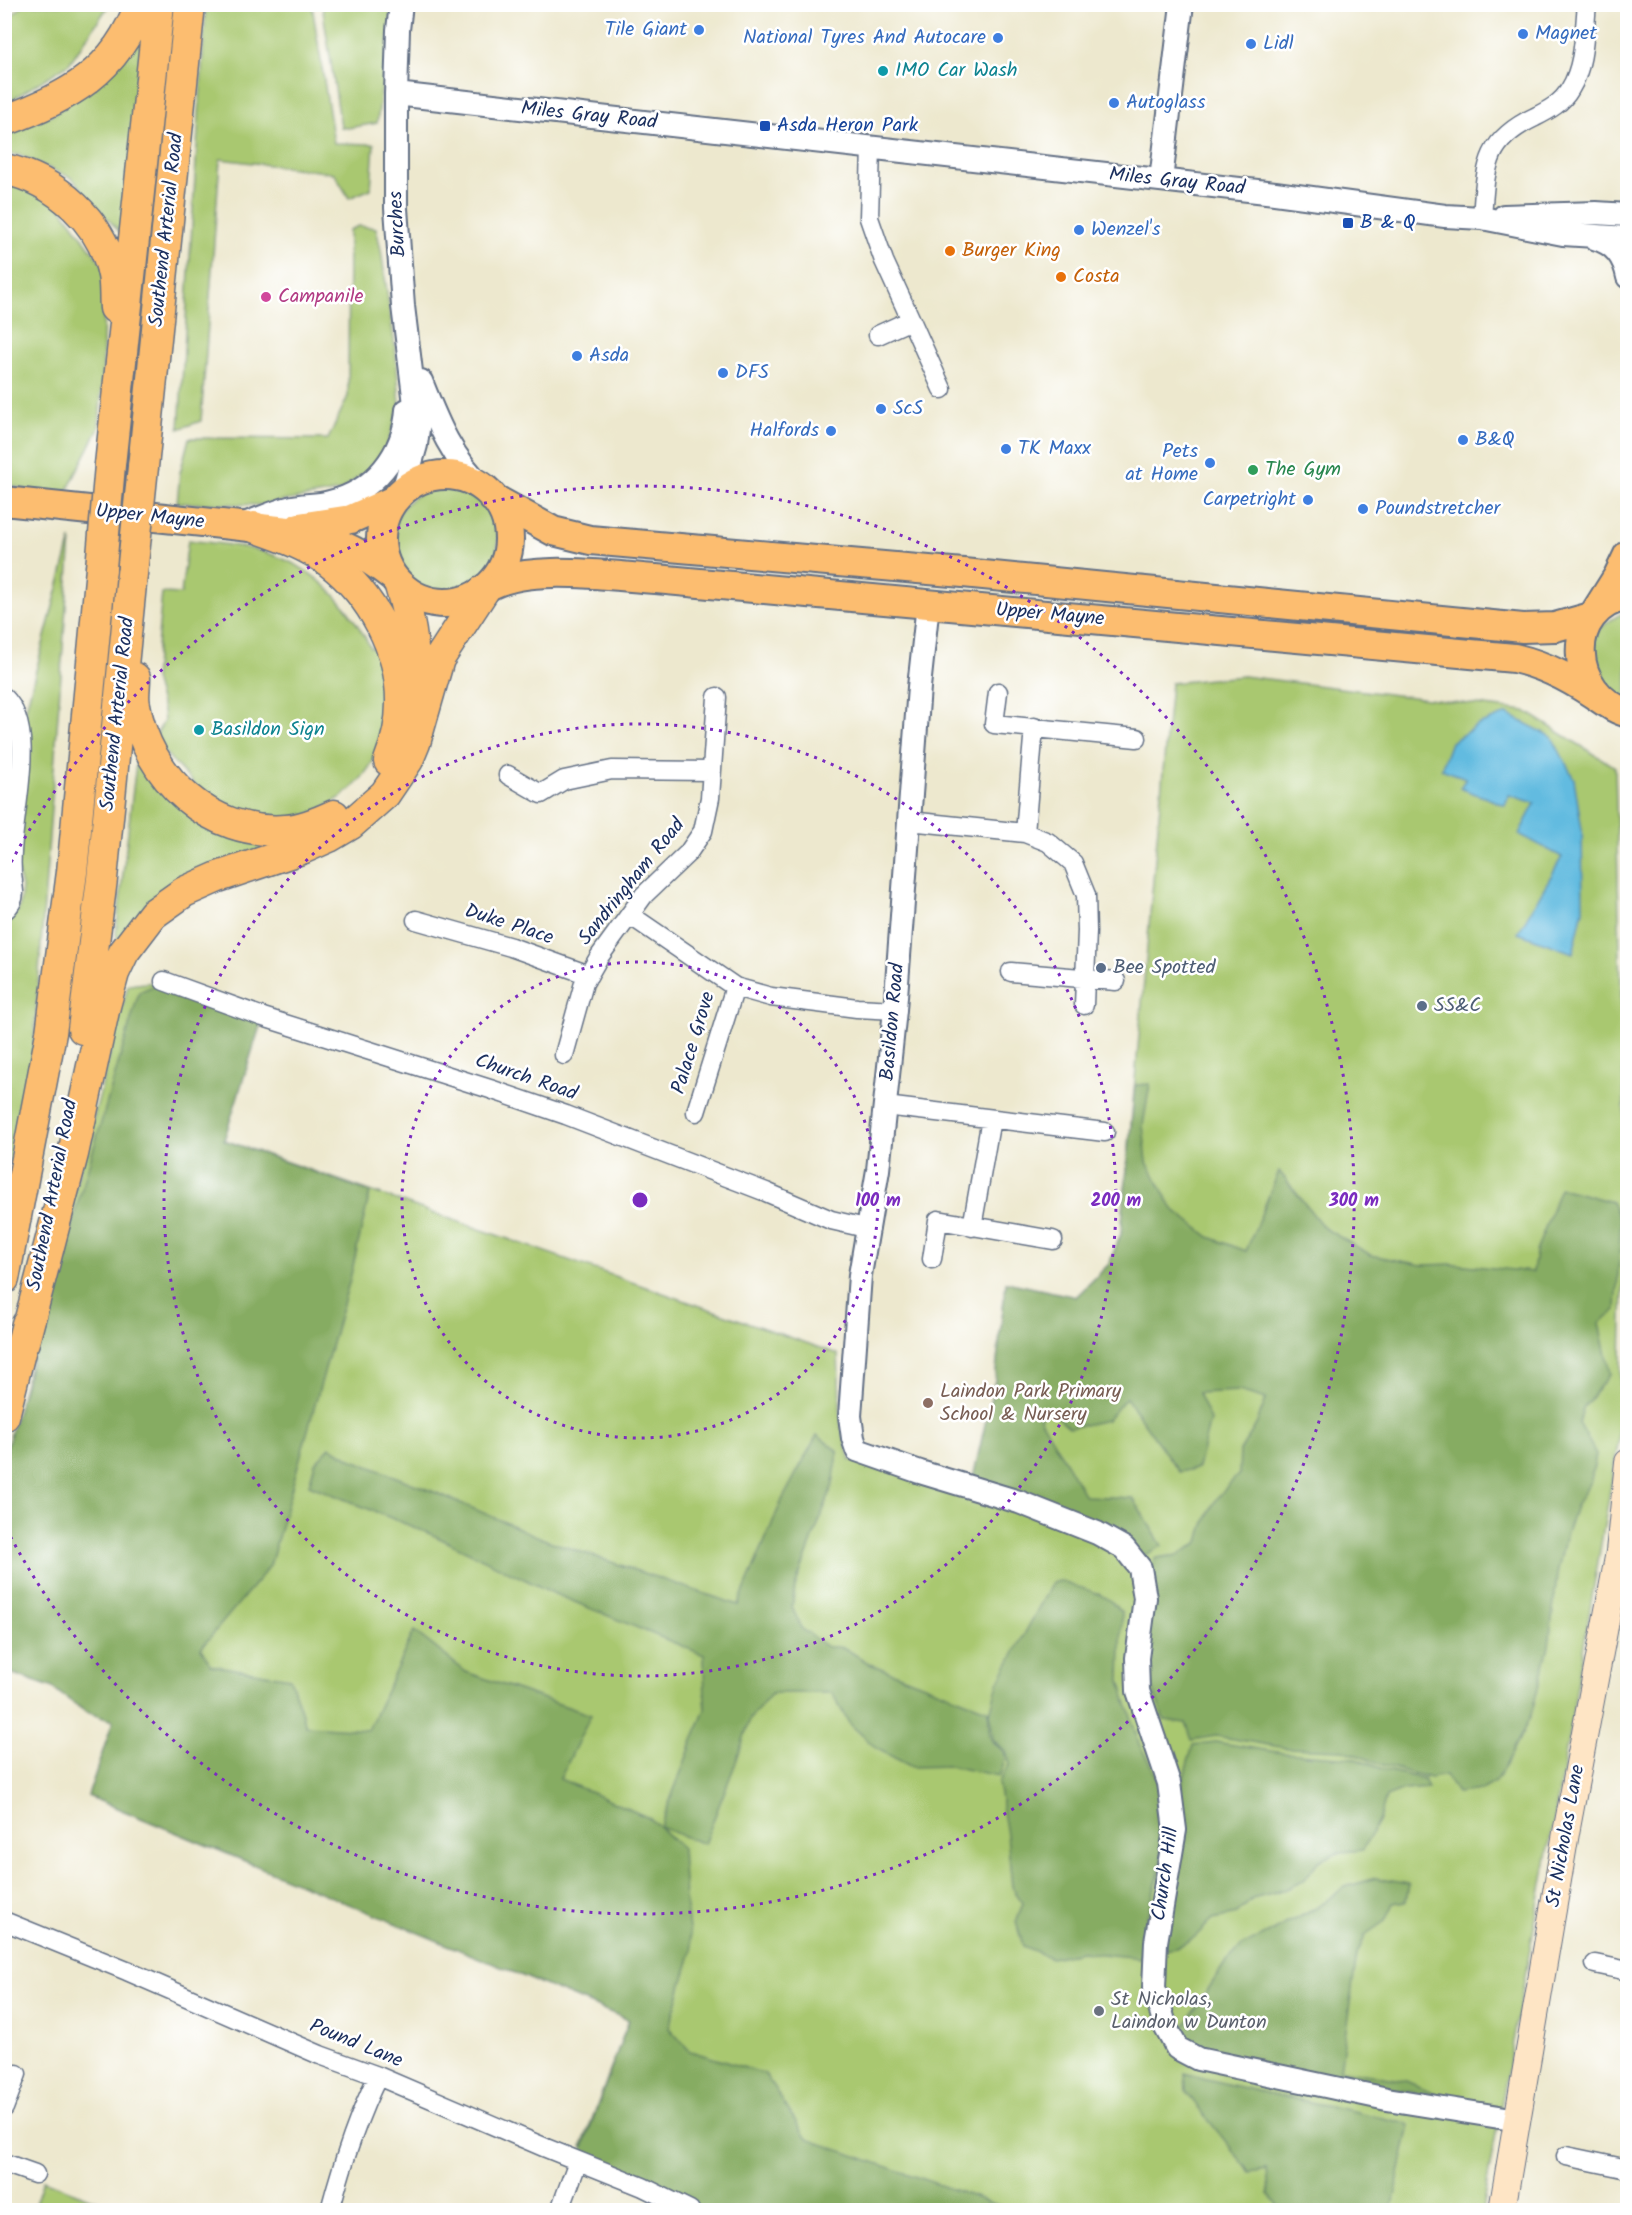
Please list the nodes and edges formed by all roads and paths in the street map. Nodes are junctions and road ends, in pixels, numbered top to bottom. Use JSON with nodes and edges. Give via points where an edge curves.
{"nodes":[{"id":1,"x":140,"y":4,"type":"edge"},
{"id":2,"x":159,"y":4,"type":"edge"},
{"id":3,"x":190,"y":4,"type":"edge"},
{"id":4,"x":401,"y":4,"type":"edge"},
{"id":5,"x":1182,"y":4,"type":"edge"},
{"id":6,"x":1587,"y":4,"type":"edge"},
{"id":7,"x":396,"y":94,"type":"junction"},
{"id":8,"x":4,"y":121,"type":"edge"},
{"id":9,"x":871,"y":147,"type":"junction"},
{"id":10,"x":4,"y":169,"type":"edge"},
{"id":11,"x":1161,"y":180,"type":"junction"},
{"id":12,"x":1628,"y":215,"type":"edge"},
{"id":13,"x":1482,"y":218,"type":"junction"},
{"id":14,"x":1590,"y":237,"type":"junction"},
{"id":15,"x":1628,"y":238,"type":"edge"},
{"id":16,"x":1628,"y":277,"type":"edge"},
{"id":17,"x":911,"y":320,"type":"junction"},
{"id":18,"x":878,"y":335,"type":"dead end"},
{"id":19,"x":410,"y":354,"type":"junction"},
{"id":20,"x":942,"y":389,"type":"dead end"},
{"id":21,"x":111,"y":460,"type":"junction"},
{"id":22,"x":488,"y":493,"type":"junction"},
{"id":23,"x":399,"y":495,"type":"junction"},
{"id":24,"x":10,"y":500,"type":"edge"},
{"id":25,"x":258,"y":528,"type":"junction"},
{"id":26,"x":1628,"y":555,"type":"edge"},
{"id":27,"x":132,"y":564,"type":"junction"},
{"id":28,"x":396,"y":581,"type":"junction"},
{"id":29,"x":485,"y":589,"type":"junction"},
{"id":30,"x":1628,"y":596,"type":"edge"},
{"id":31,"x":928,"y":604,"type":"junction"},
{"id":32,"x":1592,"y":616,"type":"junction"},
{"id":33,"x":998,"y":692,"type":"dead end"},
{"id":34,"x":4,"y":697,"type":"edge"},
{"id":35,"x":717,"y":697,"type":"dead end"},
{"id":36,"x":1613,"y":706,"type":"edge"},
{"id":37,"x":1034,"y":727,"type":"junction"},
{"id":38,"x":1628,"y":730,"type":"edge"},
{"id":39,"x":1137,"y":738,"type":"dead end"},
{"id":40,"x":389,"y":761,"type":"junction"},
{"id":41,"x":711,"y":771,"type":"junction"},
{"id":42,"x":508,"y":775,"type":"dead end"},
{"id":43,"x":909,"y":821,"type":"junction"},
{"id":44,"x":15,"y":828,"type":"junction"},
{"id":45,"x":1025,"y":833,"type":"junction"},
{"id":46,"x":4,"y":847,"type":"edge"},
{"id":47,"x":9,"y":876,"type":"edge"},
{"id":48,"x":9,"y":906,"type":"edge"},
{"id":49,"x":630,"y":915,"type":"junction"},
{"id":50,"x":4,"y":920,"type":"edge"},
{"id":51,"x":416,"y":920,"type":"dead end"},
{"id":52,"x":1011,"y":972,"type":"dead end"},
{"id":53,"x":589,"y":975,"type":"junction"},
{"id":54,"x":1085,"y":978,"type":"junction"},
{"id":55,"x":164,"y":981,"type":"dead end"},
{"id":56,"x":1116,"y":981,"type":"dead end"},
{"id":57,"x":735,"y":987,"type":"junction"},
{"id":58,"x":1084,"y":1005,"type":"dead end"},
{"id":59,"x":895,"y":1010,"type":"junction"},
{"id":60,"x":564,"y":1055,"type":"dead end"},
{"id":61,"x":885,"y":1106,"type":"junction"},
{"id":62,"x":696,"y":1112,"type":"dead end"},
{"id":63,"x":991,"y":1119,"type":"junction"},
{"id":64,"x":1105,"y":1132,"type":"dead end"},
{"id":65,"x":972,"y":1227,"type":"junction"},
{"id":66,"x":870,"y":1229,"type":"junction"},
{"id":67,"x":1053,"y":1240,"type":"dead end"},
{"id":68,"x":932,"y":1259,"type":"dead end"},
{"id":69,"x":4,"y":1279,"type":"edge"},
{"id":70,"x":24,"y":1342,"type":"junction"},
{"id":71,"x":4,"y":1416,"type":"edge"},
{"id":72,"x":853,"y":1438,"type":"joint"},
{"id":73,"x":1628,"y":1462,"type":"edge"},
{"id":74,"x":1623,"y":1552,"type":"edge"},
{"id":75,"x":4,"y":1921,"type":"edge"},
{"id":76,"x":1595,"y":1965,"type":"dead end"},
{"id":77,"x":1628,"y":1971,"type":"edge"},
{"id":78,"x":17,"y":2074,"type":"dead end"},
{"id":79,"x":378,"y":2076,"type":"junction"},
{"id":80,"x":5,"y":2109,"type":"edge"},
{"id":81,"x":1518,"y":2120,"type":"junction"},
{"id":82,"x":1566,"y":2156,"type":"dead end"},
{"id":83,"x":578,"y":2161,"type":"junction"},
{"id":84,"x":4,"y":2163,"type":"edge"},
{"id":85,"x":1628,"y":2169,"type":"edge"},
{"id":86,"x":35,"y":2174,"type":"dead end"},
{"id":87,"x":330,"y":2211,"type":"edge"},
{"id":88,"x":560,"y":2211,"type":"edge"},
{"id":89,"x":690,"y":2211,"type":"edge"},
{"id":90,"x":1502,"y":2211,"type":"edge"}],
"edges":[{"from":1,"to":8,"type":"highway","via":[[122,43],[103,66],[57,100]]},
{"from":2,"to":21,"type":"highway","name":"Southend Arterial Road"},
{"from":3,"to":27,"type":"highway","name":"Southend Arterial Road","bridge":true},
{"from":4,"to":7,"type":"street"},
{"from":5,"to":11,"type":"street"},
{"from":6,"to":13,"type":"street","via":[[1581,58],[1570,90],[1554,107],[1514,128],[1497,144],[1488,165]]},
{"from":7,"to":9,"type":"street","name":"Miles Gray Road"},
{"from":7,"to":19,"type":"street","name":"Burches","via":[[396,208]]},
{"from":9,"to":11,"type":"street","name":"Miles Gray Road"},
{"from":9,"to":17,"type":"street","via":[[869,218]]},
{"from":10,"to":21,"type":"highway","via":[[58,191],[100,239],[113,274]]},
{"from":11,"to":13,"type":"street","name":"Miles Gray Road"},
{"from":12,"to":13,"type":"street","name":"Miles Gray Road"},
{"from":13,"to":14,"type":"street","name":"Miles Gray Road"},
{"from":14,"to":15,"type":"street","name":"Miles Gray Road"},
{"from":14,"to":16,"type":"street","via":[[1617,250]]},
{"from":17,"to":18,"type":"street"},
{"from":17,"to":20,"type":"street"},
{"from":19,"to":22,"type":"street","name":"Burches","via":[[451,450]]},
{"from":19,"to":23,"type":"street","name":"Burches","via":[[418,429]]},
{"from":19,"to":25,"type":"street","via":[[406,420],[388,465],[360,491],[327,503],[290,507]]},
{"from":21,"to":69,"type":"highway","name":"Southend Arterial Road","bridge":true,"via":[[72,872],[51,1032]]},
{"from":22,"to":23,"type":"main road","via":[[471,481],[448,475],[424,478]]},
{"from":22,"to":29,"type":"main road","via":[[501,509],[509,544],[504,562]]},
{"from":22,"to":32,"type":"main road","name":"Upper Mayne","via":[[553,531],[590,540],[1523,628],[1555,627]]},
{"from":23,"to":25,"type":"main road","name":"Upper Mayne","via":[[351,519]]},
{"from":23,"to":28,"type":"main road","via":[[381,530],[385,561]]},
{"from":24,"to":25,"type":"main road","name":"Upper Mayne"},
{"from":25,"to":28,"type":"main road","name":"Upper Mayne","via":[[308,533],[344,545]]},
{"from":25,"to":40,"type":"highway","via":[[327,561],[353,584],[376,616],[390,647],[400,693],[399,726]]},
{"from":26,"to":32,"type":"main road"},
{"from":27,"to":40,"type":"highway","via":[[134,704],[155,762],[190,801],[210,815],[246,828],[301,828],[352,805]]},
{"from":27,"to":70,"type":"highway","name":"Southend Arterial Road","via":[[102,879],[82,1038]]},
{"from":28,"to":29,"type":"main road","via":[[423,600],[440,603],[473,597]]},
{"from":28,"to":40,"type":"highway","via":[[414,643],[413,688],[403,734]]},
{"from":29,"to":31,"type":"main road","name":"Upper Mayne","via":[[514,576],[546,573]]},
{"from":29,"to":70,"type":"highway","via":[[439,659],[416,743],[384,794],[351,824],[329,837],[184,892],[153,914],[124,952],[105,1006],[73,1154]]},
{"from":30,"to":32,"type":"main road","name":"Upper Mayne","via":[[1614,600]]},
{"from":31,"to":36,"type":"main road","name":"Upper Mayne","via":[[1514,658],[1562,674]]},
{"from":31,"to":43,"type":"street","name":"Basildon Road"},
{"from":32,"to":36,"type":"main road","via":[[1581,640],[1581,664],[1590,685]]},
{"from":33,"to":37,"type":"street","via":[[994,724]]},
{"from":34,"to":44,"type":"street","via":[[15,709],[22,740]]},
{"from":35,"to":41,"type":"street","name":"Sandringham Road"},
{"from":36,"to":38,"type":"main road"},
{"from":37,"to":39,"type":"street"},
{"from":37,"to":45,"type":"street"},
{"from":41,"to":42,"type":"street","via":[[612,770],[564,780],[541,794]]},
{"from":41,"to":49,"type":"street","name":"Sandringham Road","via":[[703,831],[688,853],[644,895]]},
{"from":43,"to":45,"type":"street"},
{"from":43,"to":59,"type":"street","name":"Basildon Road"},
{"from":44,"to":46,"type":"street"},
{"from":44,"to":47,"type":"street"},
{"from":45,"to":54,"type":"street","via":[[1048,843],[1073,863],[1086,895]]},
{"from":47,"to":48,"type":"street","via":[[15,891]]},
{"from":48,"to":50,"type":"street"},
{"from":49,"to":53,"type":"street","name":"Sandringham Road"},
{"from":49,"to":57,"type":"street"},
{"from":51,"to":53,"type":"street","name":"Duke Place","via":[[511,947]]},
{"from":52,"to":54,"type":"street"},
{"from":53,"to":60,"type":"street","name":"Sandringham Road"},
{"from":54,"to":56,"type":"street"},
{"from":54,"to":58,"type":"street"},
{"from":55,"to":66,"type":"street","name":"Church Road","via":[[566,1115],[831,1220]]},
{"from":57,"to":59,"type":"street","via":[[771,997]]},
{"from":57,"to":62,"type":"street","name":"Palace Grove"},
{"from":59,"to":61,"type":"street","name":"Basildon Road"},
{"from":61,"to":63,"type":"street"},
{"from":61,"to":66,"type":"street","name":"Basildon Road"},
{"from":63,"to":64,"type":"street"},
{"from":63,"to":65,"type":"street"},
{"from":65,"to":67,"type":"street"},
{"from":65,"to":68,"type":"street","via":[[938,1220]]},
{"from":66,"to":72,"type":"street","name":"Basildon Road","via":[[860,1275],[850,1416]]},
{"from":70,"to":71,"type":"highway","name":"Southend Arterial Road"},
{"from":72,"to":81,"type":"street","name":"Church Hill","via":[[857,1449],[869,1455],[1019,1502],[1097,1533],[1124,1548],[1140,1568],[1145,1598],[1137,1658],[1138,1691],[1169,1784],[1175,1830],[1156,1942],[1154,1988],[1166,2028],[1177,2048],[1198,2059],[1387,2099]]},
{"from":73,"to":74,"type":"main road","name":"St Nicholas Lane"},
{"from":74,"to":81,"type":"main road","name":"St Nicholas Lane","via":[[1566,1833]]},
{"from":75,"to":79,"type":"street","name":"Pound Lane"},
{"from":76,"to":77,"type":"street"},
{"from":78,"to":80,"type":"street"},
{"from":79,"to":83,"type":"street","name":"Pound Lane"},
{"from":79,"to":87,"type":"street"},
{"from":81,"to":90,"type":"main road","name":"St Nicholas Lane"},
{"from":82,"to":85,"type":"street"},
{"from":83,"to":88,"type":"street"},
{"from":83,"to":89,"type":"street","name":"Pound Lane"},
{"from":84,"to":86,"type":"street"}]}
